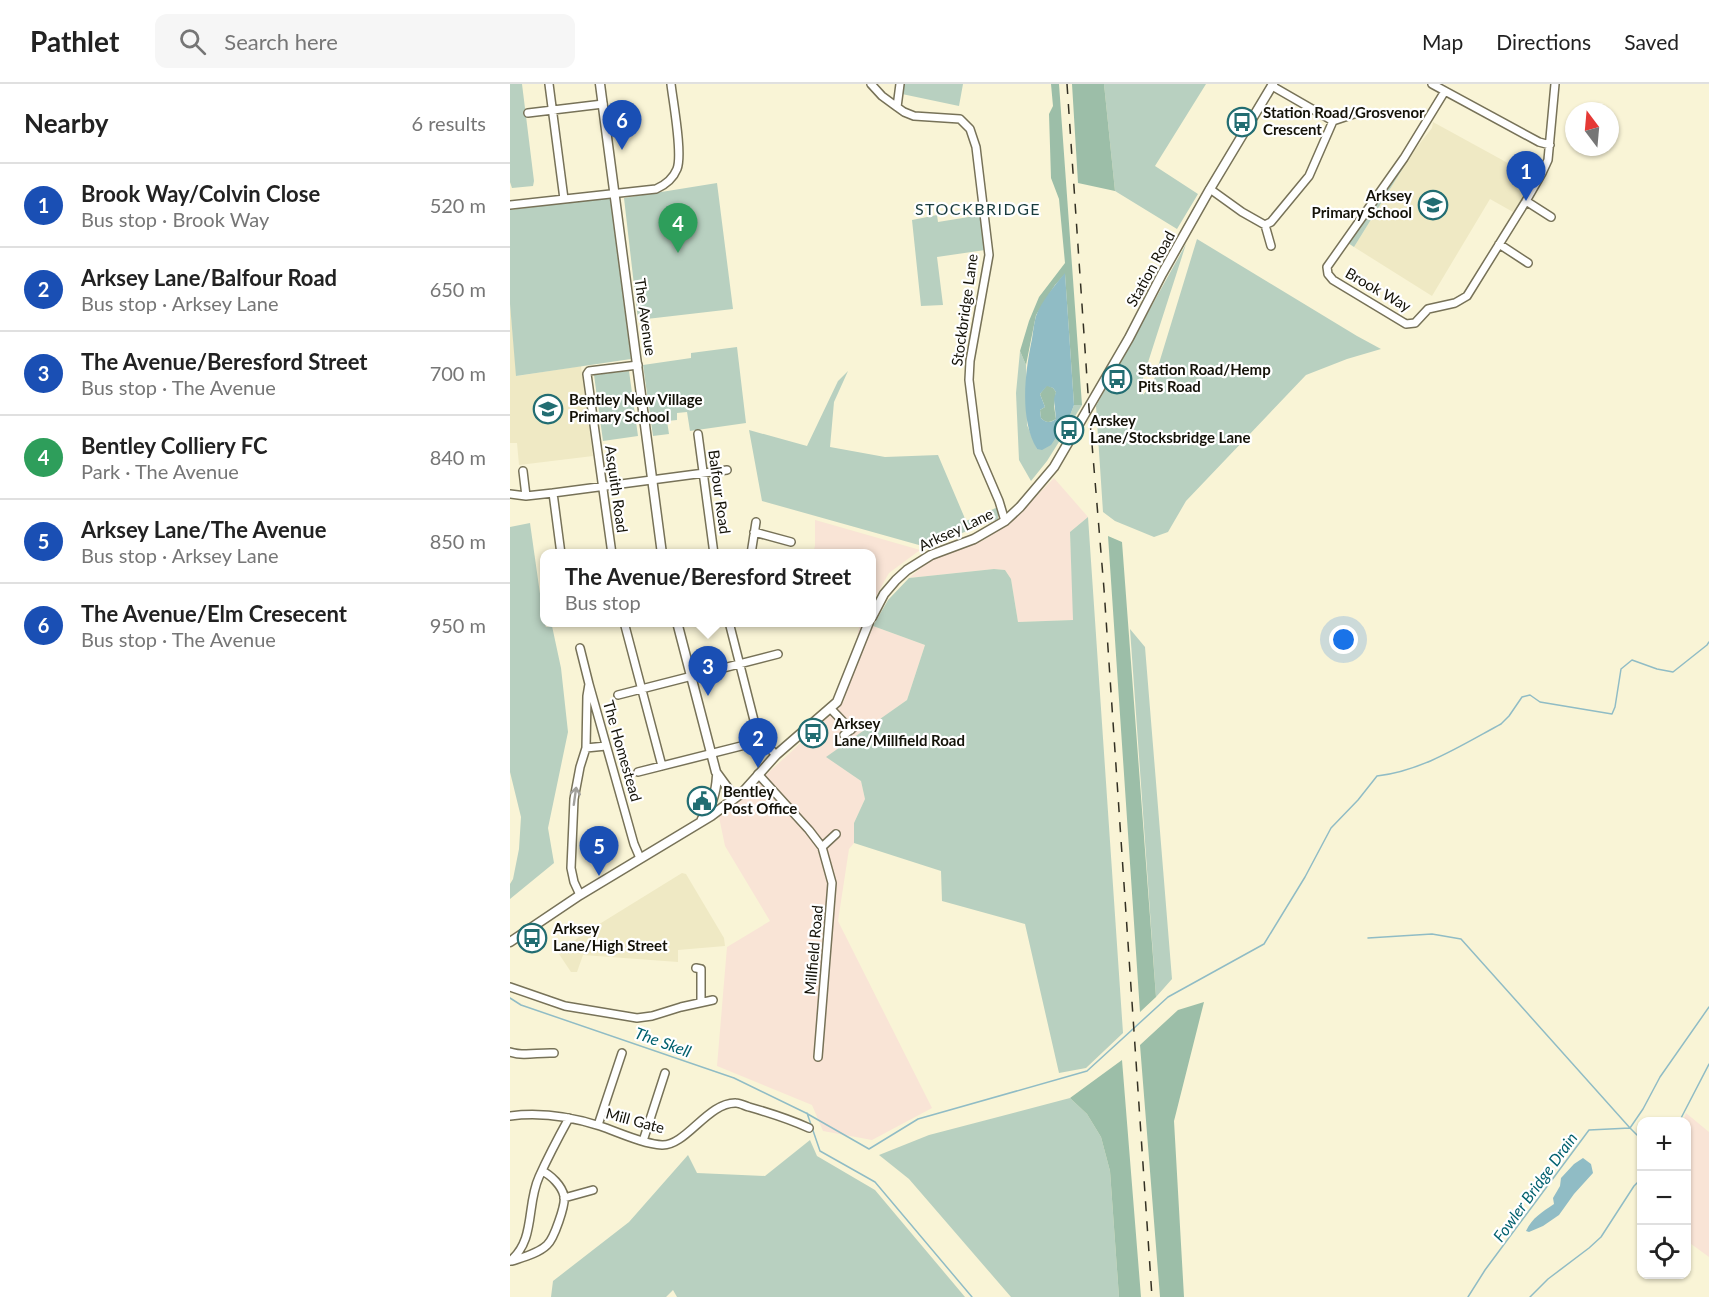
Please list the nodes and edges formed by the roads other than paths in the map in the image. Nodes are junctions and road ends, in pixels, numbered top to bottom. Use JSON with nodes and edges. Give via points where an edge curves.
{"nodes":[{"id":1,"x":549,"y":84,"type":"edge"},
{"id":2,"x":600,"y":84,"type":"edge"},
{"id":3,"x":671,"y":84,"type":"edge"},
{"id":4,"x":871,"y":84,"type":"edge"},
{"id":5,"x":900,"y":84,"type":"edge"},
{"id":6,"x":1432,"y":84,"type":"edge"},
{"id":7,"x":1555,"y":84,"type":"edge"},
{"id":8,"x":1272,"y":85,"type":"edge"},
{"id":9,"x":1445,"y":91,"type":"junction"},
{"id":10,"x":603,"y":104,"type":"junction"},
{"id":11,"x":897,"y":107,"type":"junction"},
{"id":12,"x":553,"y":110,"type":"junction"},
{"id":13,"x":528,"y":113,"type":"dead end"},
{"id":14,"x":1354,"y":114,"type":"dead end"},
{"id":15,"x":1333,"y":121,"type":"junction"},
{"id":16,"x":1550,"y":145,"type":"junction"},
{"id":17,"x":1210,"y":189,"type":"junction"},
{"id":18,"x":615,"y":193,"type":"junction"},
{"id":19,"x":564,"y":199,"type":"junction"},
{"id":20,"x":1526,"y":201,"type":"junction"},
{"id":21,"x":510,"y":206,"type":"edge"},
{"id":22,"x":1551,"y":217,"type":"dead end"},
{"id":23,"x":1265,"y":225,"type":"junction"},
{"id":24,"x":1499,"y":244,"type":"junction"},
{"id":25,"x":1271,"y":246,"type":"dead end"},
{"id":26,"x":1528,"y":263,"type":"dead end"},
{"id":27,"x":638,"y":365,"type":"junction"},
{"id":28,"x":698,"y":434,"type":"dead end"},
{"id":29,"x":1054,"y":467,"type":"joint"},
{"id":30,"x":727,"y":470,"type":"dead end"},
{"id":31,"x":523,"y":471,"type":"dead end"},
{"id":32,"x":703,"y":473,"type":"junction"},
{"id":33,"x":653,"y":479,"type":"junction"},
{"id":34,"x":603,"y":487,"type":"junction"},
{"id":35,"x":553,"y":493,"type":"junction"},
{"id":36,"x":510,"y":494,"type":"edge"},
{"id":37,"x":525,"y":496,"type":"junction"},
{"id":38,"x":1005,"y":521,"type":"junction"},
{"id":39,"x":756,"y":522,"type":"dead end"},
{"id":40,"x":754,"y":532,"type":"junction"},
{"id":41,"x":791,"y":542,"type":"dead end"},
{"id":42,"x":560,"y":549,"type":"edge"},
{"id":43,"x":611,"y":549,"type":"edge"},
{"id":44,"x":661,"y":549,"type":"edge"},
{"id":45,"x":713,"y":549,"type":"edge"},
{"id":46,"x":752,"y":549,"type":"edge"},
{"id":47,"x":876,"y":609,"type":"edge"},
{"id":48,"x":625,"y":627,"type":"edge"},
{"id":49,"x":677,"y":627,"type":"edge"},
{"id":50,"x":730,"y":627,"type":"edge"},
{"id":51,"x":867,"y":627,"type":"edge"},
{"id":52,"x":580,"y":648,"type":"dead end"},
{"id":53,"x":778,"y":654,"type":"dead end"},
{"id":54,"x":739,"y":664,"type":"junction"},
{"id":55,"x":691,"y":677,"type":"junction"},
{"id":56,"x":589,"y":684,"type":"junction"},
{"id":57,"x":642,"y":689,"type":"junction"},
{"id":58,"x":618,"y":695,"type":"dead end"},
{"id":59,"x":830,"y":708,"type":"junction"},
{"id":60,"x":858,"y":724,"type":"dead end"},
{"id":61,"x":851,"y":730,"type":"junction"},
{"id":62,"x":844,"y":735,"type":"dead end"},
{"id":63,"x":761,"y":741,"type":"junction"},
{"id":64,"x":606,"y":746,"type":"junction"},
{"id":65,"x":586,"y":748,"type":"junction"},
{"id":66,"x":711,"y":754,"type":"junction"},
{"id":67,"x":776,"y":755,"type":"junction"},
{"id":68,"x":662,"y":766,"type":"junction"},
{"id":69,"x":638,"y":772,"type":"dead end"},
{"id":70,"x":758,"y":774,"type":"junction"},
{"id":71,"x":717,"y":776,"type":"junction"},
{"id":72,"x":735,"y":798,"type":"junction"},
{"id":73,"x":700,"y":822,"type":"junction"},
{"id":74,"x":836,"y":834,"type":"dead end"},
{"id":75,"x":822,"y":847,"type":"junction"},
{"id":76,"x":640,"y":858,"type":"junction"},
{"id":77,"x":580,"y":895,"type":"junction"},
{"id":78,"x":510,"y":942,"type":"edge"},
{"id":79,"x":701,"y":967,"type":"dead end"},
{"id":80,"x":510,"y":987,"type":"edge"},
{"id":81,"x":713,"y":1000,"type":"dead end"},
{"id":82,"x":701,"y":1002,"type":"junction"},
{"id":83,"x":510,"y":1052,"type":"edge"},
{"id":84,"x":554,"y":1053,"type":"dead end"},
{"id":85,"x":622,"y":1053,"type":"dead end"},
{"id":86,"x":818,"y":1057,"type":"dead end"},
{"id":87,"x":665,"y":1073,"type":"dead end"},
{"id":88,"x":510,"y":1116,"type":"edge"},
{"id":89,"x":568,"y":1118,"type":"junction"},
{"id":90,"x":598,"y":1125,"type":"junction"},
{"id":91,"x":809,"y":1128,"type":"dead end"},
{"id":92,"x":643,"y":1140,"type":"junction"},
{"id":93,"x":542,"y":1171,"type":"junction"},
{"id":94,"x":593,"y":1190,"type":"dead end"},
{"id":95,"x":564,"y":1198,"type":"junction"},
{"id":96,"x":510,"y":1261,"type":"edge"}],
"edges":[{"from":1,"to":12,"type":"street"},
{"from":2,"to":10,"type":"street","name":"The Avenue"},
{"from":3,"to":18,"type":"street","via":[[679,155],[677,170],[656,189]]},
{"from":4,"to":11,"type":"street"},
{"from":5,"to":11,"type":"street"},
{"from":6,"to":9,"type":"street"},
{"from":7,"to":16,"type":"street","name":"Brook Way"},
{"from":8,"to":15,"type":"street"},
{"from":8,"to":17,"type":"street","name":"Station Road"},
{"from":9,"to":16,"type":"street"},
{"from":9,"to":24,"type":"street","name":"Brook Way","via":[[1404,158],[1330,260],[1328,274],[1406,324],[1415,323],[1428,309],[1467,296]]},
{"from":10,"to":12,"type":"street"},
{"from":10,"to":18,"type":"street","name":"The Avenue"},
{"from":11,"to":38,"type":"street","name":"Stockbridge Lane","via":[[914,116],[960,119],[970,129],[976,147],[989,255],[969,380],[978,452]]},
{"from":12,"to":13,"type":"street"},
{"from":12,"to":19,"type":"street"},
{"from":14,"to":15,"type":"street"},
{"from":15,"to":23,"type":"street","via":[[1306,181]]},
{"from":16,"to":20,"type":"street","name":"Brook Way","via":[[1548,160]]},
{"from":17,"to":23,"type":"street"},
{"from":17,"to":29,"type":"street","name":"Station Road"},
{"from":18,"to":19,"type":"street"},
{"from":18,"to":27,"type":"street","name":"The Avenue"},
{"from":19,"to":21,"type":"street"},
{"from":20,"to":22,"type":"street"},
{"from":20,"to":24,"type":"street","name":"Brook Way"},
{"from":23,"to":25,"type":"street"},
{"from":24,"to":26,"type":"street"},
{"from":27,"to":33,"type":"street","name":"The Avenue"},
{"from":27,"to":34,"type":"street","name":"Asquith Road","via":[[587,374]]},
{"from":28,"to":32,"type":"street","name":"Balfour Road"},
{"from":29,"to":38,"type":"street","name":"Arksey Lane"},
{"from":30,"to":32,"type":"street"},
{"from":31,"to":37,"type":"street"},
{"from":32,"to":33,"type":"street"},
{"from":32,"to":45,"type":"street","name":"Balfour Road"},
{"from":33,"to":34,"type":"street"},
{"from":33,"to":44,"type":"street","name":"The Avenue"},
{"from":34,"to":35,"type":"street"},
{"from":34,"to":43,"type":"street","name":"Asquith Road"},
{"from":35,"to":37,"type":"street"},
{"from":35,"to":42,"type":"street"},
{"from":36,"to":37,"type":"street"},
{"from":38,"to":47,"type":"street","name":"Arksey Lane","via":[[907,570],[884,594]]},
{"from":39,"to":40,"type":"street"},
{"from":40,"to":41,"type":"street"},
{"from":40,"to":46,"type":"street"},
{"from":48,"to":57,"type":"street"},
{"from":49,"to":55,"type":"street"},
{"from":50,"to":54,"type":"street"},
{"from":51,"to":59,"type":"street","via":[[841,695]]},
{"from":52,"to":56,"type":"street"},
{"from":53,"to":54,"type":"street"},
{"from":54,"to":55,"type":"street"},
{"from":54,"to":63,"type":"street"},
{"from":55,"to":57,"type":"street"},
{"from":55,"to":66,"type":"street"},
{"from":56,"to":64,"type":"street","name":"The Homestead"},
{"from":56,"to":65,"type":"street","name":"The Homestead"},
{"from":57,"to":58,"type":"street"},
{"from":57,"to":68,"type":"street"},
{"from":59,"to":61,"type":"street"},
{"from":59,"to":67,"type":"street"},
{"from":60,"to":61,"type":"street"},
{"from":61,"to":62,"type":"street"},
{"from":63,"to":66,"type":"street"},
{"from":63,"to":67,"type":"street"},
{"from":64,"to":65,"type":"street"},
{"from":64,"to":76,"type":"street","name":"The Homestead"},
{"from":77,"to":65,"type":"street","name":"The Homestead","one_way":true,"via":[[570,868],[574,799]]},
{"from":66,"to":68,"type":"street"},
{"from":66,"to":71,"type":"street"},
{"from":67,"to":70,"type":"street"},
{"from":68,"to":69,"type":"street"},
{"from":70,"to":72,"type":"street"},
{"from":70,"to":75,"type":"street","name":"Millfield Road"},
{"from":71,"to":72,"type":"street"},
{"from":71,"to":73,"type":"street","via":[[716,794]]},
{"from":72,"to":73,"type":"street"},
{"from":73,"to":76,"type":"street"},
{"from":74,"to":75,"type":"street"},
{"from":75,"to":86,"type":"street","name":"Millfield Road","via":[[833,888]]},
{"from":76,"to":77,"type":"street"},
{"from":77,"to":78,"type":"street"},
{"from":79,"to":82,"type":"street"},
{"from":80,"to":82,"type":"street","via":[[565,1006],[637,1018]]},
{"from":81,"to":82,"type":"street"},
{"from":83,"to":84,"type":"street"},
{"from":85,"to":90,"type":"street"},
{"from":87,"to":92,"type":"street"},
{"from":88,"to":89,"type":"street","name":"Mill Gate","via":[[544,1114]]},
{"from":89,"to":90,"type":"street","name":"Mill Gate"},
{"from":89,"to":93,"type":"street"},
{"from":90,"to":92,"type":"street","name":"Mill Gate"},
{"from":91,"to":92,"type":"street","name":"Mill Gate","via":[[735,1103],[716,1109],[669,1144]]},
{"from":93,"to":95,"type":"street","via":[[550,1175]]},
{"from":93,"to":96,"type":"street","via":[[534,1190],[528,1234]]},
{"from":94,"to":95,"type":"street"},
{"from":95,"to":96,"type":"street","via":[[550,1243]]}]}
